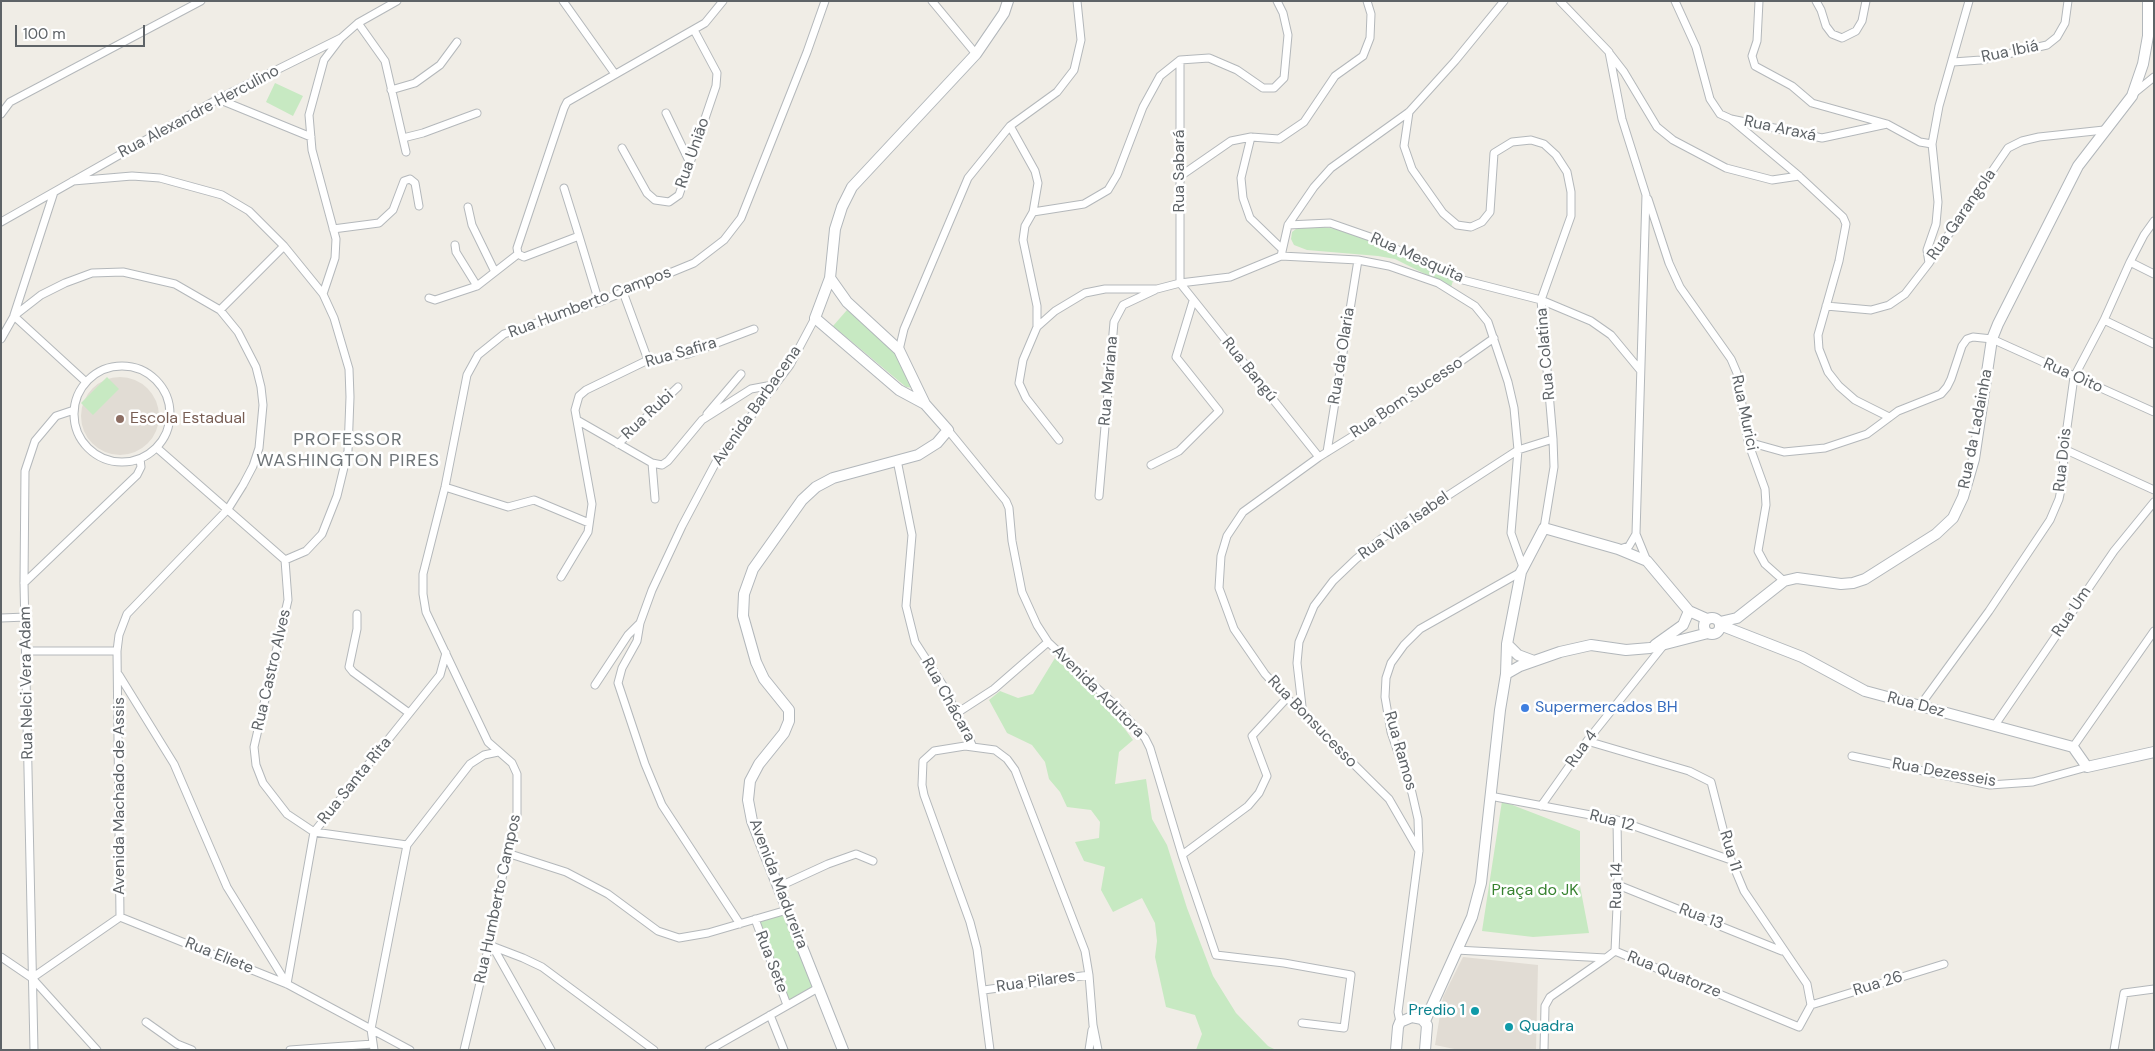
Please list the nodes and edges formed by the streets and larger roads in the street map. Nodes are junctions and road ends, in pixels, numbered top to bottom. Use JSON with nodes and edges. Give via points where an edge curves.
{"nodes":[{"id":1,"x":201,"y":1,"type":"edge"},
{"id":2,"x":397,"y":1,"type":"edge"},
{"id":3,"x":563,"y":1,"type":"edge"},
{"id":4,"x":723,"y":1,"type":"edge"},
{"id":5,"x":825,"y":1,"type":"edge"},
{"id":6,"x":932,"y":1,"type":"edge"},
{"id":7,"x":1008,"y":1,"type":"edge"},
{"id":8,"x":1077,"y":1,"type":"edge"},
{"id":9,"x":1277,"y":1,"type":"edge"},
{"id":10,"x":1367,"y":1,"type":"edge"},
{"id":11,"x":1504,"y":1,"type":"edge"},
{"id":12,"x":1560,"y":1,"type":"edge"},
{"id":13,"x":1676,"y":1,"type":"edge"},
{"id":14,"x":1759,"y":1,"type":"edge"},
{"id":15,"x":1816,"y":1,"type":"edge"},
{"id":16,"x":1823,"y":1,"type":"edge"},
{"id":17,"x":1866,"y":1,"type":"edge"},
{"id":18,"x":1968,"y":1,"type":"edge"},
{"id":19,"x":2068,"y":1,"type":"edge"},
{"id":20,"x":2148,"y":1,"type":"edge"},
{"id":21,"x":192,"y":3,"type":"edge"},
{"id":22,"x":1822,"y":10,"type":"junction"},
{"id":23,"x":358,"y":23,"type":"junction"},
{"id":24,"x":694,"y":30,"type":"junction"},
{"id":25,"x":341,"y":38,"type":"junction"},
{"id":26,"x":458,"y":42,"type":"dead end"},
{"id":27,"x":1609,"y":52,"type":"junction"},
{"id":28,"x":976,"y":54,"type":"junction"},
{"id":29,"x":1180,"y":60,"type":"junction"},
{"id":30,"x":1953,"y":62,"type":"junction"},
{"id":31,"x":616,"y":74,"type":"junction"},
{"id":32,"x":2154,"y":77,"type":"edge"},
{"id":33,"x":391,"y":90,"type":"junction"},
{"id":34,"x":2132,"y":96,"type":"junction"},
{"id":35,"x":218,"y":99,"type":"junction"},
{"id":36,"x":10,"y":102,"type":"junction"},
{"id":37,"x":1,"y":104,"type":"edge"},
{"id":38,"x":1409,"y":112,"type":"junction"},
{"id":39,"x":476,"y":113,"type":"dead end"},
{"id":40,"x":666,"y":113,"type":"dead end"},
{"id":41,"x":1,"y":114,"type":"edge"},
{"id":42,"x":1731,"y":119,"type":"junction"},
{"id":43,"x":1887,"y":124,"type":"junction"},
{"id":44,"x":1010,"y":126,"type":"junction"},
{"id":45,"x":2104,"y":130,"type":"junction"},
{"id":46,"x":310,"y":137,"type":"junction"},
{"id":47,"x":403,"y":138,"type":"junction"},
{"id":48,"x":1251,"y":138,"type":"junction"},
{"id":49,"x":1932,"y":144,"type":"junction"},
{"id":50,"x":622,"y":148,"type":"dead end"},
{"id":51,"x":406,"y":152,"type":"dead end"},
{"id":52,"x":690,"y":163,"type":"junction"},
{"id":53,"x":1799,"y":176,"type":"junction"},
{"id":54,"x":1179,"y":177,"type":"junction"},
{"id":55,"x":73,"y":181,"type":"junction"},
{"id":56,"x":564,"y":188,"type":"dead end"},
{"id":57,"x":54,"y":192,"type":"junction"},
{"id":58,"x":1646,"y":195,"type":"junction"},
{"id":59,"x":419,"y":206,"type":"dead end"},
{"id":60,"x":468,"y":207,"type":"dead end"},
{"id":61,"x":1033,"y":212,"type":"junction"},
{"id":62,"x":2154,"y":221,"type":"edge"},
{"id":63,"x":1,"y":222,"type":"edge"},
{"id":64,"x":1288,"y":225,"type":"junction"},
{"id":65,"x":333,"y":229,"type":"junction"},
{"id":66,"x":579,"y":236,"type":"junction"},
{"id":67,"x":455,"y":245,"type":"dead end"},
{"id":68,"x":284,"y":246,"type":"junction"},
{"id":69,"x":1281,"y":252,"type":"junction"},
{"id":70,"x":518,"y":254,"type":"junction"},
{"id":71,"x":1358,"y":260,"type":"junction"},
{"id":72,"x":2130,"y":262,"type":"junction"},
{"id":73,"x":1929,"y":263,"type":"junction"},
{"id":74,"x":495,"y":272,"type":"junction"},
{"id":75,"x":2154,"y":274,"type":"edge"},
{"id":76,"x":830,"y":278,"type":"junction"},
{"id":77,"x":1180,"y":283,"type":"junction"},
{"id":78,"x":477,"y":286,"type":"junction"},
{"id":79,"x":1157,"y":288,"type":"junction"},
{"id":80,"x":623,"y":292,"type":"junction"},
{"id":81,"x":323,"y":294,"type":"junction"},
{"id":82,"x":429,"y":298,"type":"dead end"},
{"id":83,"x":1193,"y":300,"type":"junction"},
{"id":84,"x":1541,"y":300,"type":"junction"},
{"id":85,"x":599,"y":302,"type":"junction"},
{"id":86,"x":1826,"y":306,"type":"junction"},
{"id":87,"x":220,"y":310,"type":"junction"},
{"id":88,"x":14,"y":316,"type":"junction"},
{"id":89,"x":815,"y":318,"type":"junction"},
{"id":90,"x":2104,"y":320,"type":"junction"},
{"id":91,"x":1037,"y":327,"type":"junction"},
{"id":92,"x":754,"y":329,"type":"dead end"},
{"id":93,"x":1494,"y":338,"type":"junction"},
{"id":94,"x":1,"y":339,"type":"edge"},
{"id":95,"x":1992,"y":339,"type":"junction"},
{"id":96,"x":2154,"y":344,"type":"edge"},
{"id":97,"x":899,"y":350,"type":"junction"},
{"id":98,"x":648,"y":360,"type":"junction"},
{"id":99,"x":1640,"y":370,"type":"junction"},
{"id":100,"x":741,"y":374,"type":"dead end"},
{"id":101,"x":2074,"y":377,"type":"junction"},
{"id":102,"x":86,"y":382,"type":"junction"},
{"id":103,"x":678,"y":387,"type":"dead end"},
{"id":104,"x":774,"y":387,"type":"junction"},
{"id":105,"x":925,"y":404,"type":"junction"},
{"id":106,"x":74,"y":410,"type":"junction"},
{"id":107,"x":2154,"y":412,"type":"edge"},
{"id":108,"x":1889,"y":417,"type":"junction"},
{"id":109,"x":577,"y":420,"type":"junction"},
{"id":110,"x":702,"y":420,"type":"junction"},
{"id":111,"x":948,"y":430,"type":"junction"},
{"id":112,"x":1553,"y":439,"type":"junction"},
{"id":113,"x":1059,"y":440,"type":"dead end"},
{"id":114,"x":1748,"y":442,"type":"junction"},
{"id":115,"x":618,"y":444,"type":"junction"},
{"id":116,"x":157,"y":448,"type":"junction"},
{"id":117,"x":2064,"y":449,"type":"junction"},
{"id":118,"x":1518,"y":450,"type":"junction"},
{"id":119,"x":1327,"y":452,"type":"junction"},
{"id":120,"x":1319,"y":457,"type":"junction"},
{"id":121,"x":140,"y":459,"type":"junction"},
{"id":122,"x":897,"y":460,"type":"junction"},
{"id":123,"x":652,"y":463,"type":"junction"},
{"id":124,"x":1151,"y":465,"type":"dead end"},
{"id":125,"x":445,"y":486,"type":"junction"},
{"id":126,"x":2154,"y":490,"type":"edge"},
{"id":127,"x":1099,"y":496,"type":"dead end"},
{"id":128,"x":655,"y":499,"type":"dead end"},
{"id":129,"x":2154,"y":502,"type":"edge"},
{"id":130,"x":228,"y":509,"type":"junction"},
{"id":131,"x":589,"y":523,"type":"junction"},
{"id":132,"x":1544,"y":528,"type":"junction"},
{"id":133,"x":1636,"y":534,"type":"junction"},
{"id":134,"x":1618,"y":549,"type":"junction"},
{"id":135,"x":284,"y":560,"type":"junction"},
{"id":136,"x":1647,"y":561,"type":"junction"},
{"id":137,"x":1522,"y":569,"type":"junction"},
{"id":138,"x":562,"y":577,"type":"dead end"},
{"id":139,"x":1784,"y":581,"type":"junction"},
{"id":140,"x":24,"y":583,"type":"junction"},
{"id":141,"x":1690,"y":611,"type":"junction"},
{"id":142,"x":357,"y":614,"type":"dead end"},
{"id":143,"x":26,"y":617,"type":"junction"},
{"id":144,"x":1,"y":618,"type":"edge"},
{"id":145,"x":640,"y":623,"type":"junction"},
{"id":146,"x":1714,"y":625,"type":"junction"},
{"id":147,"x":2154,"y":631,"type":"edge"},
{"id":148,"x":1048,"y":642,"type":"junction"},
{"id":149,"x":1507,"y":644,"type":"junction"},
{"id":150,"x":1662,"y":646,"type":"junction"},
{"id":151,"x":1650,"y":648,"type":"junction"},
{"id":152,"x":26,"y":651,"type":"junction"},
{"id":153,"x":117,"y":651,"type":"junction"},
{"id":154,"x":446,"y":653,"type":"junction"},
{"id":155,"x":1535,"y":661,"type":"junction"},
{"id":156,"x":1506,"y":674,"type":"junction"},
{"id":157,"x":119,"y":675,"type":"junction"},
{"id":158,"x":595,"y":685,"type":"dead end"},
{"id":159,"x":1287,"y":698,"type":"junction"},
{"id":160,"x":1920,"y":707,"type":"junction"},
{"id":161,"x":410,"y":713,"type":"junction"},
{"id":162,"x":957,"y":713,"type":"junction"},
{"id":163,"x":1303,"y":716,"type":"junction"},
{"id":164,"x":1995,"y":725,"type":"junction"},
{"id":165,"x":1587,"y":741,"type":"junction"},
{"id":166,"x":973,"y":747,"type":"junction"},
{"id":167,"x":2073,"y":747,"type":"junction"},
{"id":168,"x":498,"y":752,"type":"junction"},
{"id":169,"x":2154,"y":752,"type":"edge"},
{"id":170,"x":1852,"y":756,"type":"dead end"},
{"id":171,"x":2087,"y":767,"type":"junction"},
{"id":172,"x":1490,"y":796,"type":"junction"},
{"id":173,"x":1541,"y":806,"type":"junction"},
{"id":174,"x":1617,"y":820,"type":"junction"},
{"id":175,"x":314,"y":832,"type":"junction"},
{"id":176,"x":407,"y":845,"type":"junction"},
{"id":177,"x":1419,"y":851,"type":"junction"},
{"id":178,"x":507,"y":854,"type":"junction"},
{"id":179,"x":1182,"y":855,"type":"junction"},
{"id":180,"x":873,"y":860,"type":"dead end"},
{"id":181,"x":1731,"y":860,"type":"junction"},
{"id":182,"x":1618,"y":885,"type":"junction"},
{"id":183,"x":778,"y":888,"type":"junction"},
{"id":184,"x":787,"y":910,"type":"junction"},
{"id":185,"x":120,"y":918,"type":"junction"},
{"id":186,"x":755,"y":919,"type":"junction"},
{"id":187,"x":740,"y":924,"type":"junction"},
{"id":188,"x":491,"y":946,"type":"junction"},
{"id":189,"x":1456,"y":950,"type":"junction"},
{"id":190,"x":1615,"y":951,"type":"junction"},
{"id":191,"x":1784,"y":951,"type":"junction"},
{"id":192,"x":1,"y":957,"type":"edge"},
{"id":193,"x":1606,"y":958,"type":"junction"},
{"id":194,"x":1944,"y":964,"type":"dead end"},
{"id":195,"x":1089,"y":975,"type":"junction"},
{"id":196,"x":32,"y":978,"type":"junction"},
{"id":197,"x":287,"y":984,"type":"junction"},
{"id":198,"x":818,"y":988,"type":"junction"},
{"id":199,"x":2154,"y":989,"type":"edge"},
{"id":200,"x":984,"y":990,"type":"junction"},
{"id":201,"x":1811,"y":1005,"type":"junction"},
{"id":202,"x":787,"y":1006,"type":"junction"},
{"id":203,"x":770,"y":1015,"type":"junction"},
{"id":204,"x":1425,"y":1021,"type":"junction"},
{"id":205,"x":146,"y":1022,"type":"dead end"},
{"id":206,"x":1400,"y":1022,"type":"junction"},
{"id":207,"x":1302,"y":1023,"type":"dead end"},
{"id":208,"x":1093,"y":1025,"type":"junction"},
{"id":209,"x":371,"y":1029,"type":"junction"},
{"id":210,"x":374,"y":1047,"type":"edge"},
{"id":211,"x":34,"y":1050,"type":"edge"},
{"id":212,"x":96,"y":1050,"type":"edge"},
{"id":213,"x":192,"y":1050,"type":"edge"},
{"id":214,"x":290,"y":1050,"type":"edge"},
{"id":215,"x":410,"y":1050,"type":"edge"},
{"id":216,"x":464,"y":1050,"type":"edge"},
{"id":217,"x":551,"y":1050,"type":"edge"},
{"id":218,"x":654,"y":1050,"type":"edge"},
{"id":219,"x":709,"y":1050,"type":"edge"},
{"id":220,"x":784,"y":1050,"type":"edge"},
{"id":221,"x":843,"y":1050,"type":"edge"},
{"id":222,"x":990,"y":1050,"type":"edge"},
{"id":223,"x":1088,"y":1050,"type":"edge"},
{"id":224,"x":1098,"y":1050,"type":"edge"},
{"id":225,"x":1396,"y":1050,"type":"edge"},
{"id":226,"x":1425,"y":1050,"type":"edge"},
{"id":227,"x":1544,"y":1050,"type":"edge"},
{"id":228,"x":2114,"y":1050,"type":"edge"}],
"edges":[{"from":1,"to":21,"type":"street"},
{"from":2,"to":23,"type":"street","name":"Rua Alexandre Herculino"},
{"from":3,"to":31,"type":"street"},
{"from":4,"to":24,"type":"street","via":[[705,23]]},
{"from":5,"to":80,"type":"street","name":"Rua Humberto Campos","via":[[741,218],[724,240],[694,263]]},
{"from":6,"to":28,"type":"street"},
{"from":7,"to":28,"type":"street","name":"Avenida Barbacena","via":[[1004,13]]},
{"from":8,"to":44,"type":"street","via":[[1081,40],[1074,70],[1056,92]]},
{"from":9,"to":29,"type":"street","via":[[1288,35],[1284,78],[1274,88],[1263,88],[1237,70],[1209,58]]},
{"from":10,"to":48,"type":"street","via":[[1371,14],[1370,38],[1363,56],[1335,76],[1304,122],[1279,139]]},
{"from":11,"to":38,"type":"street"},
{"from":12,"to":27,"type":"street"},
{"from":13,"to":42,"type":"street","via":[[1696,47],[1710,99],[1720,114]]},
{"from":14,"to":43,"type":"street","via":[[1757,41],[1752,56],[1755,66],[1792,86],[1812,103]]},
{"from":15,"to":22,"type":"street"},
{"from":16,"to":22,"type":"street"},
{"from":17,"to":22,"type":"street","via":[[1862,21],[1856,31],[1842,38],[1832,34],[1826,26]]},
{"from":18,"to":30,"type":"street"},
{"from":19,"to":30,"type":"street","name":"Rua Ibiá","via":[[2065,23],[2057,37],[2047,44],[1981,60]]},
{"from":20,"to":34,"type":"street","via":[[2148,36]]},
{"from":21,"to":36,"type":"street"},
{"from":23,"to":25,"type":"street","name":"Rua Alexandre Herculino"},
{"from":23,"to":33,"type":"street","via":[[385,61]]},
{"from":24,"to":31,"type":"street"},
{"from":24,"to":52,"type":"street","name":"Rua União","via":[[717,73],[716,86]]},
{"from":25,"to":35,"type":"street","name":"Rua Alexandre Herculino"},
{"from":25,"to":46,"type":"street","via":[[324,60],[314,91],[309,115]]},
{"from":26,"to":33,"type":"street","via":[[440,65],[428,74],[415,83]]},
{"from":27,"to":53,"type":"street","via":[[1657,127],[1673,140],[1726,168],[1772,180]]},
{"from":27,"to":58,"type":"street","name":"Rua Murici","via":[[1622,119]]},
{"from":28,"to":76,"type":"street","name":"Avenida Barbacena","via":[[852,187],[835,229]]},
{"from":29,"to":54,"type":"street","name":"Rua Sabará"},
{"from":29,"to":61,"type":"street","via":[[1160,76],[1143,107],[1108,190],[1084,204]]},
{"from":30,"to":49,"type":"street","via":[[1939,106]]},
{"from":31,"to":70,"type":"street","via":[[567,102],[517,248]]},
{"from":32,"to":34,"type":"street"},
{"from":33,"to":47,"type":"street"},
{"from":34,"to":45,"type":"street","name":"Rua da Ladainha"},
{"from":35,"to":46,"type":"street"},
{"from":35,"to":55,"type":"street","name":"Rua Alexandre Herculino"},
{"from":36,"to":37,"type":"street"},
{"from":36,"to":41,"type":"street"},
{"from":38,"to":64,"type":"street","via":[[1331,168]]},
{"from":38,"to":84,"type":"street","name":"Rua Colatina","via":[[1404,146],[1412,170],[1442,213],[1457,226],[1470,227],[1482,222],[1490,212],[1494,153],[1512,142],[1531,140],[1544,144],[1556,155],[1567,172],[1572,192],[1571,216]]},
{"from":39,"to":47,"type":"street"},
{"from":40,"to":52,"type":"street"},
{"from":42,"to":43,"type":"street","name":"Rua Araxá","via":[[1822,138]]},
{"from":42,"to":53,"type":"street"},
{"from":43,"to":49,"type":"street","via":[[1920,142]]},
{"from":44,"to":61,"type":"street","via":[[1036,171],[1038,183]]},
{"from":44,"to":97,"type":"street","via":[[968,178],[904,329]]},
{"from":45,"to":73,"type":"street","name":"Rua Garangola","via":[[2039,137],[2008,148]]},
{"from":45,"to":95,"type":"street","name":"Rua da Ladainha","via":[[2078,166]]},
{"from":46,"to":65,"type":"street"},
{"from":47,"to":51,"type":"street"},
{"from":48,"to":54,"type":"street","via":[[1231,141]]},
{"from":48,"to":69,"type":"street","via":[[1241,178],[1243,198],[1250,218]]},
{"from":49,"to":73,"type":"street","via":[[1938,202],[1936,224],[1927,250]]},
{"from":50,"to":52,"type":"street","name":"Rua União","via":[[647,193],[655,200],[669,202],[679,195]]},
{"from":53,"to":86,"type":"street","via":[[1843,217],[1846,224]]},
{"from":54,"to":77,"type":"street","name":"Rua Sabará"},
{"from":55,"to":57,"type":"street","name":"Rua Alexandre Herculino"},
{"from":55,"to":68,"type":"street","via":[[132,176],[160,178],[222,195],[249,211]]},
{"from":56,"to":66,"type":"street"},
{"from":57,"to":63,"type":"street","name":"Rua Alexandre Herculino"},
{"from":57,"to":88,"type":"street"},
{"from":58,"to":99,"type":"street"},
{"from":58,"to":114,"type":"street","name":"Rua Murici","via":[[1680,287],[1731,359],[1737,373]]},
{"from":59,"to":65,"type":"street","via":[[415,183],[410,179],[404,182],[393,210],[379,223]]},
{"from":60,"to":74,"type":"street","via":[[472,225]]},
{"from":61,"to":91,"type":"street","via":[[1025,226],[1023,240],[1037,306]]},
{"from":62,"to":72,"type":"street","name":"Rua Dois"},
{"from":64,"to":69,"type":"street"},
{"from":64,"to":84,"type":"street","name":"Rua Mesquita","via":[[1330,223],[1374,238],[1459,279]]},
{"from":65,"to":81,"type":"street","via":[[336,239],[334,258]]},
{"from":66,"to":70,"type":"street","via":[[524,257]]},
{"from":66,"to":85,"type":"street"},
{"from":67,"to":78,"type":"street"},
{"from":68,"to":81,"type":"street"},
{"from":68,"to":87,"type":"street"},
{"from":69,"to":71,"type":"street"},
{"from":69,"to":77,"type":"street","via":[[1230,277]]},
{"from":70,"to":74,"type":"street"},
{"from":71,"to":93,"type":"street","via":[[1389,266],[1438,283],[1475,306],[1488,322]]},
{"from":71,"to":119,"type":"street","name":"Rua da Olaria"},
{"from":72,"to":75,"type":"street"},
{"from":72,"to":90,"type":"street","name":"Rua Dois"},
{"from":73,"to":86,"type":"street","name":"Rua Garangola","via":[[1904,294],[1889,306],[1871,310]]},
{"from":74,"to":78,"type":"street"},
{"from":76,"to":89,"type":"street","name":"Avenida Barbacena"},
{"from":76,"to":97,"type":"street","via":[[847,302]]},
{"from":77,"to":79,"type":"street"},
{"from":77,"to":83,"type":"street","name":"Rua Bangú"},
{"from":78,"to":82,"type":"street","via":[[435,300]]},
{"from":79,"to":91,"type":"street","via":[[1105,288],[1085,293],[1055,311]]},
{"from":79,"to":127,"type":"street","name":"Rua Mariana","via":[[1123,305],[1114,322]]},
{"from":80,"to":85,"type":"street","name":"Rua Humberto Campos"},
{"from":80,"to":98,"type":"street"},
{"from":81,"to":135,"type":"street","via":[[334,318],[349,369],[348,450],[338,496],[322,534],[306,551]]},
{"from":83,"to":120,"type":"street","name":"Rua Bangú"},
{"from":83,"to":124,"type":"street","via":[[1176,357],[1220,411],[1179,452]]},
{"from":84,"to":99,"type":"street","name":"Rua Mesquita","via":[[1610,335]]},
{"from":84,"to":112,"type":"street","name":"Rua Colatina"},
{"from":85,"to":125,"type":"street","name":"Rua Humberto Campos","via":[[504,334],[478,355],[467,375]]},
{"from":86,"to":108,"type":"street","via":[[1818,335],[1819,349],[1828,372],[1855,400]]},
{"from":87,"to":88,"type":"street","name":"Avenida Machado de Assis","via":[[175,284],[123,272],[92,273],[65,283],[41,295]]},
{"from":87,"to":130,"type":"street","name":"Avenida Machado de Assis","via":[[238,332],[256,367],[263,405],[259,448],[253,466]]},
{"from":88,"to":94,"type":"street","name":"Avenida Machado de Assis"},
{"from":88,"to":102,"type":"street"},
{"from":89,"to":104,"type":"street","name":"Avenida Barbacena","via":[[790,365]]},
{"from":89,"to":105,"type":"street","via":[[899,390]]},
{"from":90,"to":96,"type":"street"},
{"from":90,"to":101,"type":"street","name":"Rua Dois"},
{"from":91,"to":113,"type":"street","via":[[1023,360],[1019,383],[1026,398]]},
{"from":92,"to":98,"type":"street","name":"Rua Safira","via":[[688,354]]},
{"from":93,"to":118,"type":"street","via":[[1514,408]]},
{"from":93,"to":119,"type":"street","name":"Rua Bom Sucesso"},
{"from":95,"to":101,"type":"street","name":"Rua Oito"},
{"from":95,"to":108,"type":"street","via":[[1967,339],[1941,394]]},
{"from":95,"to":139,"type":"street","name":"Rua da Ladainha","via":[[1974,459],[1963,497],[1952,518],[1936,534],[1859,581],[1841,584],[1797,578]]},
{"from":97,"to":105,"type":"street","name":"Avenida Adutora"},
{"from":98,"to":109,"type":"street","name":"Rua Safira","via":[[586,390],[579,396],[575,410]]},
{"from":99,"to":133,"type":"street"},
{"from":100,"to":110,"type":"street"},
{"from":101,"to":107,"type":"street","name":"Rua Oito"},
{"from":101,"to":117,"type":"street","name":"Rua Dois"},
{"from":102,"to":106,"type":"street"},
{"from":102,"to":116,"type":"street","via":[[97,373],[124,366],[144,371],[160,384],[170,409],[168,430]]},
{"from":103,"to":115,"type":"street","name":"Rua Rubi"},
{"from":104,"to":110,"type":"street","via":[[751,389]]},
{"from":104,"to":145,"type":"street","name":"Avenida Barbacena","via":[[716,462],[678,534]]},
{"from":105,"to":111,"type":"street","name":"Avenida Adutora"},
{"from":106,"to":121,"type":"street","via":[[78,433],[93,453],[108,460]]},
{"from":106,"to":140,"type":"street","name":"Rua Nelci Vera Adam","via":[[56,416],[49,423],[35,441],[26,471]]},
{"from":108,"to":114,"type":"street","via":[[1867,434],[1825,448],[1784,452]]},
{"from":109,"to":115,"type":"street"},
{"from":109,"to":131,"type":"street","name":"Rua Safira","via":[[592,504]]},
{"from":110,"to":123,"type":"street","via":[[668,461],[662,465]]},
{"from":111,"to":122,"type":"street","name":"Avenida Madureira","via":[[928,450]]},
{"from":111,"to":148,"type":"street","name":"Avenida Adutora","via":[[1006,501],[1022,592]]},
{"from":112,"to":118,"type":"street","name":"Rua Vila Isabel"},
{"from":112,"to":132,"type":"street","name":"Rua Colatina","via":[[1553,482]]},
{"from":114,"to":139,"type":"street","name":"Rua Murici","via":[[1765,489],[1766,504],[1758,551],[1765,564]]},
{"from":115,"to":123,"type":"street"},
{"from":116,"to":121,"type":"street"},
{"from":116,"to":130,"type":"street"},
{"from":117,"to":126,"type":"street"},
{"from":117,"to":160,"type":"street","name":"Rua Dois","via":[[2063,480],[2050,520],[1990,611]]},
{"from":118,"to":137,"type":"street","via":[[1511,533]]},
{"from":118,"to":163,"type":"street","name":"Rua Vila Isabel","via":[[1381,539],[1333,581],[1314,606],[1298,642]]},
{"from":119,"to":120,"type":"street","name":"Rua Bom Sucesso"},
{"from":120,"to":159,"type":"street","name":"Rua Bonsucesso","via":[[1243,512],[1227,536],[1221,556],[1219,588],[1234,629],[1265,674]]},
{"from":121,"to":140,"type":"street","via":[[137,475]]},
{"from":122,"to":162,"type":"street","name":"Rua Chácara","via":[[912,536],[906,606],[915,642]]},
{"from":122,"to":183,"type":"street","name":"Avenida Madureira","via":[[834,478],[816,487],[802,500],[753,569],[744,594],[743,616],[756,662],[764,679],[789,710],[784,733],[750,781],[748,800],[752,821]]},
{"from":123,"to":128,"type":"street"},
{"from":125,"to":131,"type":"street","via":[[508,507],[534,500]]},
{"from":125,"to":154,"type":"street","name":"Rua Humberto Campos","via":[[422,584],[426,612]]},
{"from":129,"to":164,"type":"street","name":"Rua Um","via":[[2114,552]]},
{"from":130,"to":135,"type":"street"},
{"from":130,"to":153,"type":"street","name":"Avenida Machado de Assis","via":[[127,614]]},
{"from":131,"to":138,"type":"street","name":"Rua Safira","via":[[588,532]]},
{"from":132,"to":134,"type":"street"},
{"from":132,"to":137,"type":"street"},
{"from":133,"to":134,"type":"street","via":[[1630,546]]},
{"from":133,"to":136,"type":"street"},
{"from":134,"to":136,"type":"street"},
{"from":135,"to":175,"type":"street","name":"Rua Castro Alves","via":[[288,600],[254,747],[256,765],[263,782],[287,814]]},
{"from":136,"to":141,"type":"street"},
{"from":137,"to":149,"type":"street"},
{"from":137,"to":177,"type":"street","name":"Rua Ramos","via":[[1420,629],[1391,663],[1385,697],[1391,732],[1418,819]]},
{"from":139,"to":146,"type":"street","via":[[1747,612]]},
{"from":140,"to":143,"type":"street","name":"Rua Nelci Vera Adam"},
{"from":141,"to":146,"type":"street"},
{"from":141,"to":151,"type":"street","via":[[1676,632]]},
{"from":142,"to":161,"type":"street","via":[[349,667]]},
{"from":143,"to":144,"type":"street"},
{"from":143,"to":152,"type":"street","name":"Rua Nelci Vera Adam"},
{"from":145,"to":158,"type":"street","via":[[628,635]]},
{"from":145,"to":187,"type":"street","name":"Avenida Barbacena","via":[[637,641],[618,683],[662,805]]},
{"from":146,"to":150,"type":"street"},
{"from":146,"to":160,"type":"street","name":"Rua Dez","via":[[1802,657],[1865,691]]},
{"from":147,"to":167,"type":"street"},
{"from":148,"to":162,"type":"street","via":[[994,689]]},
{"from":148,"to":179,"type":"street","name":"Avenida Adutora","via":[[1145,738]]},
{"from":149,"to":155,"type":"street","via":[[1518,655]]},
{"from":149,"to":156,"type":"street"},
{"from":150,"to":151,"type":"street"},
{"from":150,"to":165,"type":"street","name":"Rua 4"},
{"from":151,"to":155,"type":"street","via":[[1626,650],[1591,645]]},
{"from":152,"to":153,"type":"street"},
{"from":152,"to":196,"type":"street","name":"Rua Nelci Vera Adam"},
{"from":153,"to":157,"type":"street","name":"Avenida Machado de Assis"},
{"from":154,"to":161,"type":"street","name":"Rua Santa Rita","via":[[440,676]]},
{"from":154,"to":168,"type":"street","name":"Rua Humberto Campos","via":[[488,742]]},
{"from":155,"to":156,"type":"street"},
{"from":156,"to":172,"type":"street"},
{"from":157,"to":185,"type":"street","name":"Avenida Machado de Assis"},
{"from":157,"to":197,"type":"street","name":"Avenida Machado de Assis","via":[[174,764],[227,887]]},
{"from":159,"to":163,"type":"street","name":"Rua Bonsucesso"},
{"from":159,"to":179,"type":"street","via":[[1252,736],[1267,776],[1259,793],[1248,806]]},
{"from":160,"to":164,"type":"street","name":"Rua Dez"},
{"from":161,"to":175,"type":"street","name":"Rua Santa Rita"},
{"from":162,"to":166,"type":"street","name":"Rua Chácara"},
{"from":163,"to":177,"type":"street","name":"Rua Bonsucesso","via":[[1389,799]]},
{"from":164,"to":167,"type":"street","name":"Rua Dez"},
{"from":165,"to":173,"type":"street","name":"Rua 4"},
{"from":165,"to":181,"type":"street","name":"Rua 11","via":[[1711,782]]},
{"from":166,"to":195,"type":"street","name":"Rua Chácara","via":[[995,750],[1008,759],[1015,770],[1085,951]]},
{"from":166,"to":200,"type":"street","via":[[934,752],[922,764],[922,785],[970,922]]},
{"from":167,"to":171,"type":"street"},
{"from":168,"to":176,"type":"street","via":[[484,755],[470,764]]},
{"from":168,"to":178,"type":"street","name":"Rua Humberto Campos","via":[[512,762],[516,774],[518,817]]},
{"from":169,"to":171,"type":"street","name":"Rua Dezesseis"},
{"from":170,"to":171,"type":"street","name":"Rua Dezesseis","via":[[1990,785],[2032,782]]},
{"from":172,"to":173,"type":"street","name":"Rua 12"},
{"from":172,"to":189,"type":"street","via":[[1481,883],[1472,917]]},
{"from":173,"to":174,"type":"street","name":"Rua 12"},
{"from":174,"to":181,"type":"street","name":"Rua 12"},
{"from":174,"to":182,"type":"street","name":"Rua 14"},
{"from":175,"to":176,"type":"street","name":"Rua Castro Alves"},
{"from":175,"to":197,"type":"street","name":"Rua Santa Rita"},
{"from":176,"to":209,"type":"street"},
{"from":177,"to":206,"type":"street","via":[[1399,1003]]},
{"from":178,"to":187,"type":"street","via":[[566,872],[608,894],[658,931],[679,938]]},
{"from":178,"to":188,"type":"street","name":"Rua Humberto Campos"},
{"from":179,"to":207,"type":"street","name":"Avenida Adutora","via":[[1216,955],[1351,975],[1344,1028]]},
{"from":180,"to":183,"type":"street","via":[[856,854]]},
{"from":181,"to":191,"type":"street","name":"Rua 11","via":[[1744,891]]},
{"from":182,"to":190,"type":"street","name":"Rua 14"},
{"from":182,"to":191,"type":"street","name":"Rua 13"},
{"from":183,"to":184,"type":"street","name":"Avenida Madureira"},
{"from":184,"to":186,"type":"street"},
{"from":184,"to":198,"type":"street","name":"Avenida Madureira"},
{"from":185,"to":196,"type":"street"},
{"from":185,"to":197,"type":"street","name":"Rua Eliete"},
{"from":186,"to":187,"type":"street"},
{"from":186,"to":202,"type":"street","name":"Rua Sete"},
{"from":188,"to":216,"type":"street","name":"Rua Humberto Campos"},
{"from":188,"to":217,"type":"street"},
{"from":188,"to":218,"type":"street","via":[[542,967]]},
{"from":189,"to":193,"type":"street","name":"Rua Quatorze"},
{"from":189,"to":204,"type":"street"},
{"from":190,"to":193,"type":"street","name":"Rua Quatorze"},
{"from":190,"to":201,"type":"street","name":"Rua Quatorze","via":[[1799,1027]]},
{"from":191,"to":201,"type":"street","name":"Rua 11","via":[[1807,984]]},
{"from":192,"to":196,"type":"street"},
{"from":193,"to":227,"type":"street","via":[[1550,998],[1544,1006]]},
{"from":194,"to":201,"type":"street","name":"Rua 26"},
{"from":195,"to":200,"type":"street","name":"Rua Pilares"},
{"from":195,"to":208,"type":"street","name":"Rua Chácara"},
{"from":196,"to":211,"type":"street","name":"Rua Nelci Vera Adam"},
{"from":196,"to":212,"type":"street"},
{"from":197,"to":209,"type":"street","name":"Rua Eliete"},
{"from":198,"to":202,"type":"street"},
{"from":198,"to":221,"type":"street","name":"Avenida Madureira"},
{"from":199,"to":228,"type":"street","via":[[2124,993]]},
{"from":200,"to":222,"type":"street"},
{"from":202,"to":203,"type":"street"},
{"from":203,"to":219,"type":"street"},
{"from":203,"to":220,"type":"street","name":"Rua Sete"},
{"from":204,"to":206,"type":"street","via":[[1412,1017]]},
{"from":204,"to":226,"type":"street"},
{"from":205,"to":213,"type":"street","via":[[177,1044]]},
{"from":206,"to":225,"type":"street"},
{"from":208,"to":223,"type":"street"},
{"from":208,"to":224,"type":"street"},
{"from":209,"to":210,"type":"street"},
{"from":209,"to":215,"type":"street","name":"Rua Eliete"},
{"from":210,"to":214,"type":"street"}]}
